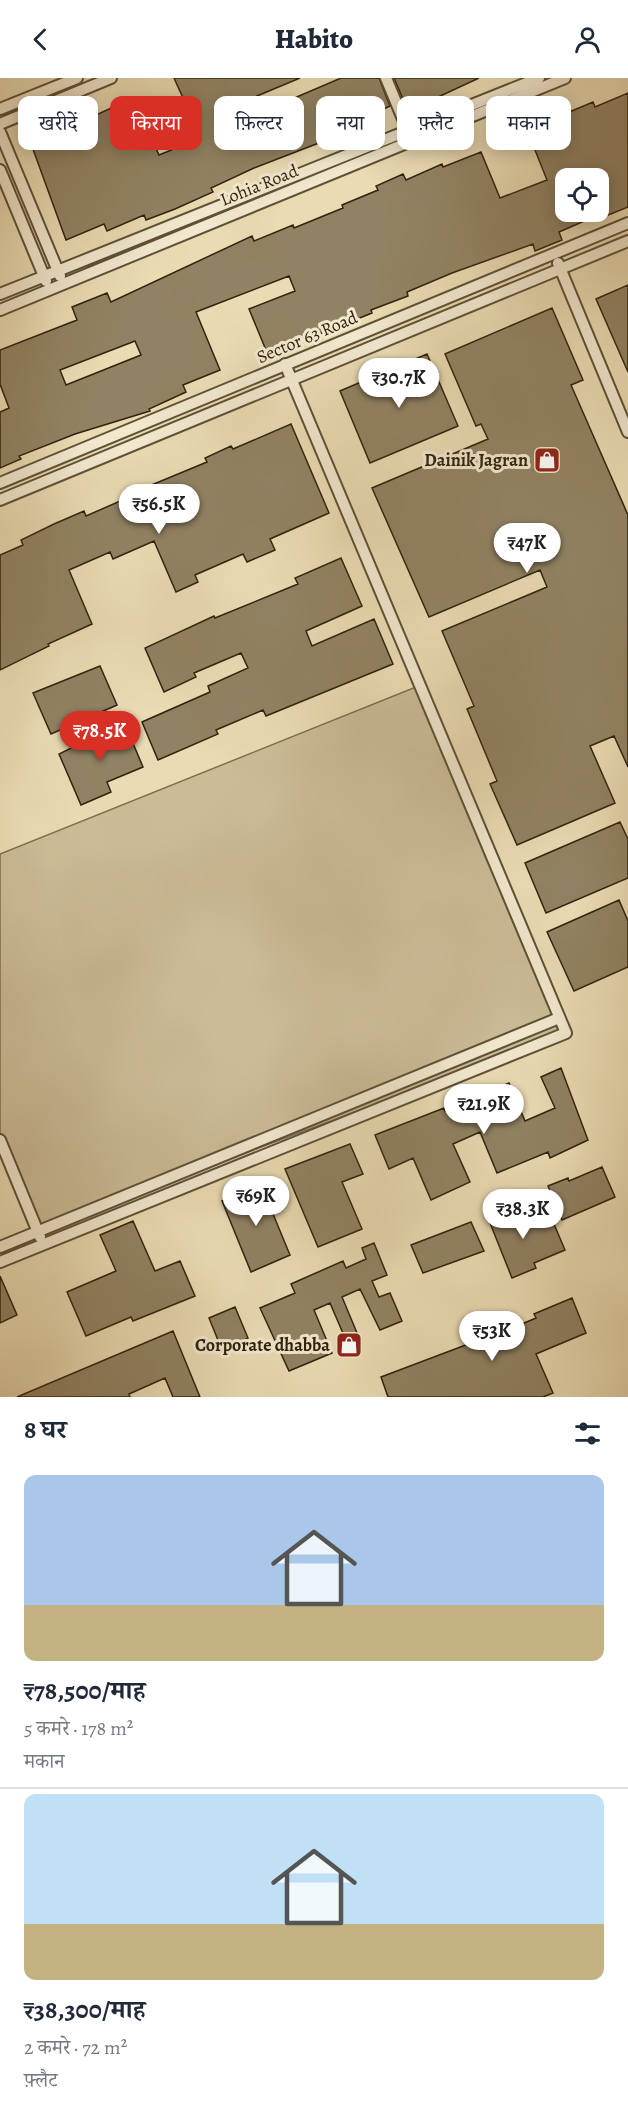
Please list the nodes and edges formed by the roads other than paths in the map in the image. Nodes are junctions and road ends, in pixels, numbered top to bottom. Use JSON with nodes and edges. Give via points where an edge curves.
{"nodes":[{"id":1,"x":77,"y":78,"type":"edge"},
{"id":2,"x":111,"y":78,"type":"edge"},
{"id":3,"x":386,"y":78,"type":"edge"},
{"id":4,"x":539,"y":78,"type":"edge"},
{"id":5,"x":565,"y":78,"type":"edge"},
{"id":6,"x":397,"y":104,"type":"edge"},
{"id":7,"x":474,"y":104,"type":"edge"},
{"id":8,"x":0,"y":109,"type":"edge"},
{"id":9,"x":0,"y":124,"type":"edge"},
{"id":10,"x":0,"y":132,"type":"edge"},
{"id":11,"x":397,"y":135,"type":"edge"},
{"id":12,"x":0,"y":170,"type":"edge"},
{"id":13,"x":628,"y":223,"type":"edge"},
{"id":14,"x":628,"y":241,"type":"edge"},
{"id":15,"x":554,"y":253,"type":"junction"},
{"id":16,"x":561,"y":269,"type":"junction"},
{"id":17,"x":58,"y":271,"type":"junction"},
{"id":18,"x":44,"y":277,"type":"junction"},
{"id":19,"x":63,"y":284,"type":"junction"},
{"id":20,"x":50,"y":289,"type":"junction"},
{"id":21,"x":0,"y":294,"type":"edge"},
{"id":22,"x":0,"y":310,"type":"edge"},
{"id":23,"x":285,"y":364,"type":"junction"},
{"id":24,"x":292,"y":379,"type":"junction"},
{"id":25,"x":628,"y":432,"type":"edge"},
{"id":26,"x":0,"y":483,"type":"edge"},
{"id":27,"x":0,"y":500,"type":"edge"},
{"id":28,"x":559,"y":1018,"type":"junction"},
{"id":29,"x":0,"y":1140,"type":"edge"},
{"id":30,"x":37,"y":1232,"type":"junction"},
{"id":31,"x":43,"y":1245,"type":"junction"},
{"id":32,"x":0,"y":1247,"type":"edge"},
{"id":33,"x":0,"y":1262,"type":"edge"}],
"edges":[{"from":1,"to":8,"type":"street"},
{"from":2,"to":9,"type":"street"},
{"from":3,"to":6,"type":"street"},
{"from":4,"to":7,"type":"street","name":"Lohia Road"},
{"from":5,"to":19,"type":"street","name":"Lohia Road"},
{"from":10,"to":17,"type":"street"},
{"from":11,"to":17,"type":"street","name":"Lohia Road"},
{"from":12,"to":18,"type":"street"},
{"from":13,"to":15,"type":"street","name":"Sector 63 Road"},
{"from":14,"to":16,"type":"street","name":"Sector 63 Road"},
{"from":15,"to":16,"type":"street"},
{"from":15,"to":23,"type":"street","name":"Sector 63 Road"},
{"from":16,"to":24,"type":"street","name":"Sector 63 Road"},
{"from":16,"to":25,"type":"street"},
{"from":17,"to":18,"type":"street","name":"Lohia Road"},
{"from":17,"to":19,"type":"street"},
{"from":18,"to":20,"type":"street"},
{"from":18,"to":21,"type":"street","name":"Lohia Road"},
{"from":19,"to":20,"type":"street","name":"Lohia Road"},
{"from":20,"to":22,"type":"street","name":"Lohia Road"},
{"from":23,"to":24,"type":"street"},
{"from":23,"to":26,"type":"street","name":"Sector 63 Road"},
{"from":24,"to":27,"type":"street","name":"Sector 63 Road"},
{"from":24,"to":28,"type":"street"},
{"from":28,"to":30,"type":"street"},
{"from":28,"to":31,"type":"street","via":[[566,1033]]},
{"from":29,"to":30,"type":"street"},
{"from":30,"to":31,"type":"street"},
{"from":30,"to":32,"type":"street"},
{"from":31,"to":33,"type":"street"}]}
